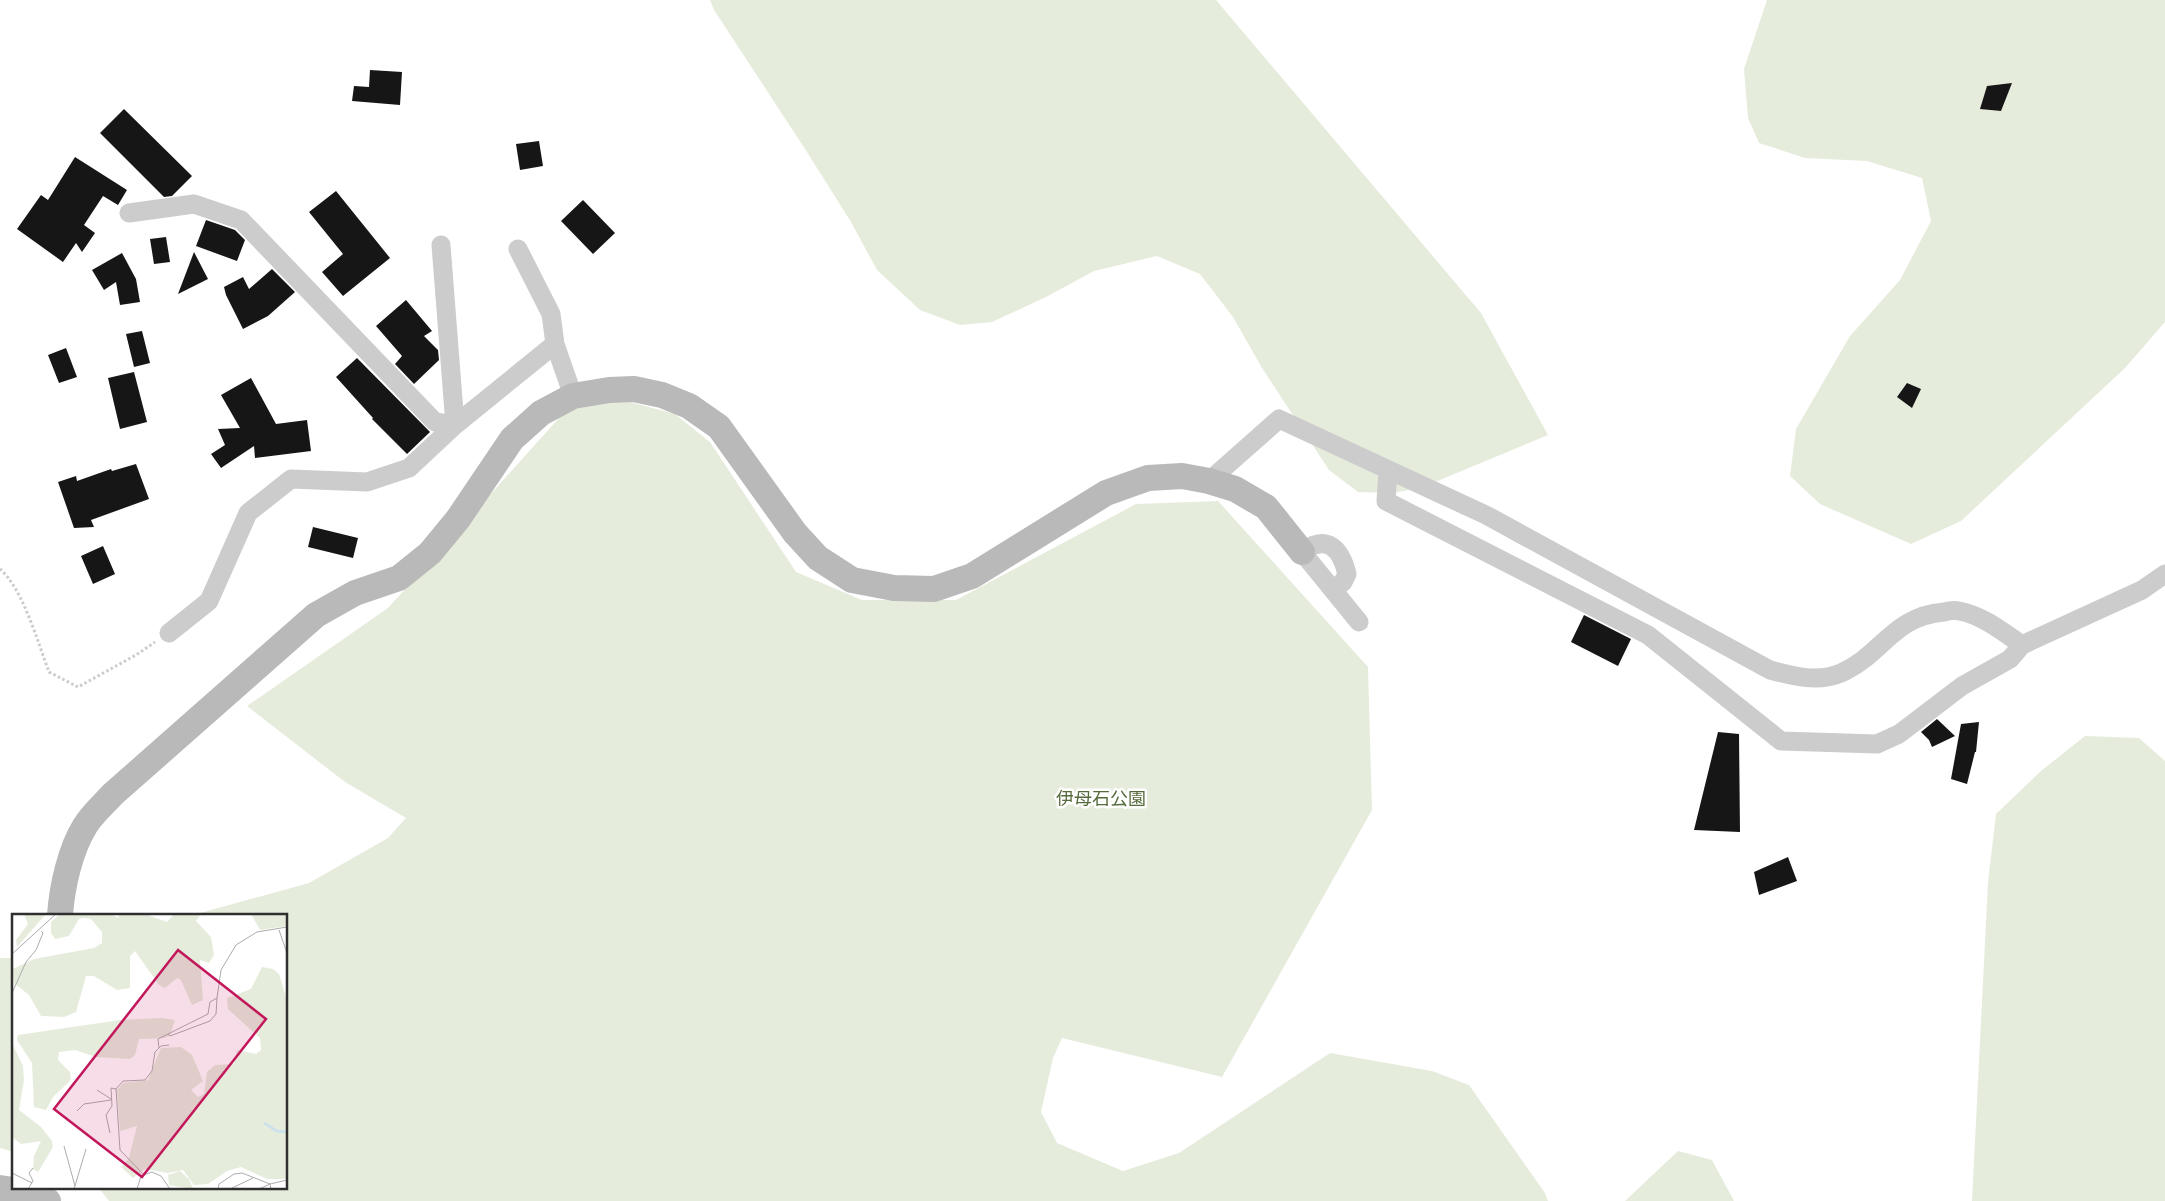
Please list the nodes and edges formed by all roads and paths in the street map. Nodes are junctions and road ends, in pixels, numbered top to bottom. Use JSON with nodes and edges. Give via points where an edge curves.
{"nodes":[{"id":1,"x":129,"y":213,"type":"dead end"},
{"id":2,"x":441,"y":245,"type":"dead end"},
{"id":3,"x":518,"y":250,"type":"dead end"},
{"id":4,"x":555,"y":344,"type":"junction"},
{"id":5,"x":573,"y":396,"type":"junction"},
{"id":6,"x":455,"y":425,"type":"junction"},
{"id":7,"x":1388,"y":470,"type":"junction"},
{"id":8,"x":1209,"y":481,"type":"junction"},
{"id":9,"x":1302,"y":552,"type":"junction"},
{"id":10,"x":0,"y":569,"type":"edge"},
{"id":11,"x":2165,"y":574,"type":"edge"},
{"id":12,"x":1333,"y":590,"type":"junction"},
{"id":13,"x":1359,"y":622,"type":"dead end"},
{"id":14,"x":169,"y":632,"type":"joint"},
{"id":15,"x":2022,"y":645,"type":"junction"},
{"id":16,"x":60,"y":914,"type":"edge"},
{"id":17,"x":0,"y":1188,"type":"edge"},
{"id":18,"x":39,"y":1194,"type":"edge"}],
"edges":[{"from":1,"to":6,"type":"street","via":[[194,204],[241,220],[435,422]]},
{"from":2,"to":6,"type":"street"},
{"from":3,"to":4,"type":"street","via":[[551,314]]},
{"from":4,"to":5,"type":"street"},
{"from":4,"to":6,"type":"street"},
{"from":5,"to":8,"type":"street","via":[[634,389],[662,395],[689,406],[719,427],[795,533],[818,558],[852,580],[894,588],[934,588],[972,576],[1106,493],[1148,478],[1182,476]]},
{"from":5,"to":16,"type":"street","via":[[541,413],[512,439],[430,554],[400,578],[355,593],[316,615],[113,794],[85,826],[71,859]]},
{"from":6,"to":14,"type":"street","via":[[409,468],[367,482],[291,479],[248,513],[209,601]]},
{"from":7,"to":8,"type":"street","via":[[1279,419]]},
{"from":7,"to":15,"type":"street","via":[[1486,515],[1770,670],[1794,677],[1818,678],[1840,674],[1859,663],[1904,624],[1930,613],[1958,610],[1992,624]]},
{"from":7,"to":15,"type":"street","via":[[1386,502],[1648,635],[1781,741],[1877,744],[1899,734],[1962,686],[2010,659]]},
{"from":8,"to":9,"type":"street","via":[[1235,489],[1266,507]]},
{"from":9,"to":12,"type":"street"},
{"from":9,"to":12,"type":"street","via":[[1312,544],[1323,542],[1344,560],[1348,574]]},
{"from":10,"to":14,"type":"path","via":[[8,576],[31,623],[49,672],[78,687],[136,655]]},
{"from":11,"to":15,"type":"street","via":[[2142,590]]},
{"from":12,"to":13,"type":"street"},
{"from":17,"to":18,"type":"street"}]}
